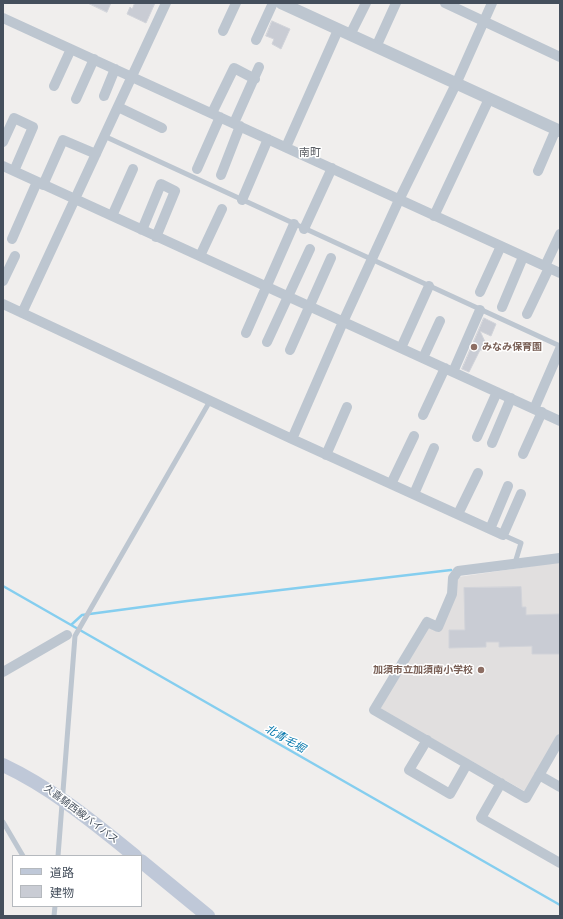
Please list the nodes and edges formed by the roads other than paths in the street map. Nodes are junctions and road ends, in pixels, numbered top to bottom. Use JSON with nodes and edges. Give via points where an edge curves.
{"nodes":[{"id":1,"x":166,"y":3,"type":"edge"},
{"id":2,"x":236,"y":3,"type":"edge"},
{"id":3,"x":273,"y":3,"type":"edge"},
{"id":4,"x":281,"y":3,"type":"edge"},
{"id":5,"x":366,"y":3,"type":"edge"},
{"id":6,"x":396,"y":3,"type":"edge"},
{"id":7,"x":445,"y":3,"type":"edge"},
{"id":8,"x":492,"y":3,"type":"edge"},
{"id":9,"x":3,"y":18,"type":"edge"},
{"id":10,"x":484,"y":21,"type":"junction"},
{"id":11,"x":338,"y":30,"type":"junction"},
{"id":12,"x":223,"y":31,"type":"dead end"},
{"id":13,"x":350,"y":35,"type":"junction"},
{"id":14,"x":256,"y":40,"type":"dead end"},
{"id":15,"x":376,"y":47,"type":"junction"},
{"id":16,"x":72,"y":49,"type":"junction"},
{"id":17,"x":560,"y":57,"type":"edge"},
{"id":18,"x":94,"y":59,"type":"junction"},
{"id":19,"x":259,"y":67,"type":"dead end"},
{"id":20,"x":115,"y":69,"type":"junction"},
{"id":21,"x":132,"y":77,"type":"junction"},
{"id":22,"x":255,"y":79,"type":"junction"},
{"id":23,"x":456,"y":84,"type":"junction"},
{"id":24,"x":54,"y":86,"type":"dead end"},
{"id":25,"x":104,"y":96,"type":"dead end"},
{"id":26,"x":489,"y":98,"type":"junction"},
{"id":27,"x":76,"y":99,"type":"dead end"},
{"id":28,"x":118,"y":107,"type":"junction"},
{"id":29,"x":216,"y":115,"type":"junction"},
{"id":30,"x":237,"y":124,"type":"junction"},
{"id":31,"x":162,"y":128,"type":"dead end"},
{"id":32,"x":558,"y":130,"type":"edge"},
{"id":33,"x":104,"y":136,"type":"junction"},
{"id":34,"x":268,"y":138,"type":"junction"},
{"id":35,"x":3,"y":142,"type":"edge"},
{"id":36,"x":286,"y":147,"type":"junction"},
{"id":37,"x":96,"y":154,"type":"junction"},
{"id":38,"x":3,"y":166,"type":"edge"},
{"id":39,"x":332,"y":168,"type":"junction"},
{"id":40,"x":133,"y":169,"type":"dead end"},
{"id":41,"x":198,"y":169,"type":"dead end"},
{"id":42,"x":14,"y":171,"type":"junction"},
{"id":43,"x":538,"y":171,"type":"dead end"},
{"id":44,"x":221,"y":175,"type":"dead end"},
{"id":45,"x":40,"y":183,"type":"junction"},
{"id":46,"x":75,"y":200,"type":"junction"},
{"id":47,"x":242,"y":200,"type":"junction"},
{"id":48,"x":399,"y":200,"type":"junction"},
{"id":49,"x":222,"y":209,"type":"dead end"},
{"id":50,"x":112,"y":216,"type":"junction"},
{"id":51,"x":434,"y":216,"type":"junction"},
{"id":52,"x":294,"y":224,"type":"junction"},
{"id":53,"x":304,"y":229,"type":"junction"},
{"id":54,"x":142,"y":230,"type":"junction"},
{"id":55,"x":560,"y":234,"type":"edge"},
{"id":56,"x":156,"y":237,"type":"junction"},
{"id":57,"x":12,"y":239,"type":"dead end"},
{"id":58,"x":501,"y":246,"type":"junction"},
{"id":59,"x":310,"y":249,"type":"dead end"},
{"id":60,"x":14,"y":256,"type":"dead end"},
{"id":61,"x":200,"y":256,"type":"junction"},
{"id":62,"x":523,"y":257,"type":"junction"},
{"id":63,"x":331,"y":258,"type":"dead end"},
{"id":64,"x":371,"y":260,"type":"junction"},
{"id":65,"x":547,"y":267,"type":"junction"},
{"id":66,"x":560,"y":273,"type":"edge"},
{"id":67,"x":3,"y":281,"type":"edge"},
{"id":68,"x":266,"y":286,"type":"junction"},
{"id":69,"x":429,"y":286,"type":"junction"},
{"id":70,"x":480,"y":292,"type":"dead end"},
{"id":71,"x":287,"y":296,"type":"junction"},
{"id":72,"x":3,"y":304,"type":"edge"},
{"id":73,"x":310,"y":306,"type":"junction"},
{"id":74,"x":502,"y":307,"type":"dead end"},
{"id":75,"x":480,"y":310,"type":"junction"},
{"id":76,"x":22,"y":313,"type":"junction"},
{"id":77,"x":528,"y":314,"type":"dead end"},
{"id":78,"x":440,"y":321,"type":"dead end"},
{"id":79,"x":343,"y":322,"type":"junction"},
{"id":80,"x":246,"y":333,"type":"dead end"},
{"id":81,"x":267,"y":342,"type":"dead end"},
{"id":82,"x":560,"y":347,"type":"edge"},
{"id":83,"x":401,"y":348,"type":"junction"},
{"id":84,"x":290,"y":350,"type":"dead end"},
{"id":85,"x":423,"y":358,"type":"junction"},
{"id":86,"x":449,"y":370,"type":"junction"},
{"id":87,"x":497,"y":392,"type":"junction"},
{"id":88,"x":511,"y":398,"type":"junction"},
{"id":89,"x":210,"y":401,"type":"junction"},
{"id":90,"x":346,"y":407,"type":"dead end"},
{"id":91,"x":538,"y":411,"type":"junction"},
{"id":92,"x":423,"y":415,"type":"dead end"},
{"id":93,"x":560,"y":421,"type":"edge"},
{"id":94,"x":414,"y":436,"type":"dead end"},
{"id":95,"x":477,"y":438,"type":"dead end"},
{"id":96,"x":292,"y":439,"type":"junction"},
{"id":97,"x":492,"y":443,"type":"dead end"},
{"id":98,"x":434,"y":448,"type":"dead end"},
{"id":99,"x":523,"y":454,"type":"dead end"},
{"id":100,"x":326,"y":455,"type":"junction"},
{"id":101,"x":478,"y":473,"type":"dead end"},
{"id":102,"x":391,"y":484,"type":"junction"},
{"id":103,"x":508,"y":486,"type":"dead end"},
{"id":104,"x":414,"y":494,"type":"junction"},
{"id":105,"x":521,"y":494,"type":"dead end"},
{"id":106,"x":458,"y":514,"type":"junction"},
{"id":107,"x":490,"y":529,"type":"junction"},
{"id":108,"x":503,"y":535,"type":"junction"},
{"id":109,"x":560,"y":558,"type":"edge"},
{"id":110,"x":515,"y":565,"type":"junction"},
{"id":111,"x":73,"y":635,"type":"junction"},
{"id":112,"x":3,"y":672,"type":"edge"},
{"id":113,"x":427,"y":740,"type":"junction"},
{"id":114,"x":559,"y":744,"type":"edge"},
{"id":115,"x":467,"y":764,"type":"junction"},
{"id":116,"x":3,"y":765,"type":"edge"},
{"id":117,"x":539,"y":775,"type":"junction"},
{"id":118,"x":501,"y":784,"type":"junction"},
{"id":119,"x":560,"y":787,"type":"edge"},
{"id":120,"x":61,"y":798,"type":"junction"},
{"id":121,"x":3,"y":822,"type":"edge"},
{"id":122,"x":22,"y":855,"type":"edge"},
{"id":123,"x":58,"y":855,"type":"edge"},
{"id":124,"x":134,"y":855,"type":"edge"},
{"id":125,"x":142,"y":862,"type":"edge"},
{"id":126,"x":560,"y":863,"type":"edge"},
{"id":127,"x":54,"y":907,"type":"edge"},
{"id":128,"x":54,"y":916,"type":"edge"},
{"id":129,"x":208,"y":916,"type":"edge"}],
"edges":[{"from":1,"to":21,"type":"street"},
{"from":2,"to":12,"type":"street"},
{"from":3,"to":14,"type":"street"},
{"from":4,"to":11,"type":"street"},
{"from":5,"to":13,"type":"street"},
{"from":6,"to":15,"type":"street"},
{"from":7,"to":10,"type":"street"},
{"from":8,"to":10,"type":"street"},
{"from":9,"to":16,"type":"street"},
{"from":10,"to":17,"type":"street"},
{"from":10,"to":23,"type":"street"},
{"from":11,"to":13,"type":"street"},
{"from":11,"to":36,"type":"street"},
{"from":13,"to":15,"type":"street"},
{"from":15,"to":23,"type":"street"},
{"from":16,"to":18,"type":"street"},
{"from":16,"to":24,"type":"street"},
{"from":18,"to":20,"type":"street"},
{"from":18,"to":27,"type":"street"},
{"from":19,"to":22,"type":"street"},
{"from":20,"to":21,"type":"street"},
{"from":20,"to":25,"type":"street"},
{"from":21,"to":28,"type":"street"},
{"from":21,"to":29,"type":"street"},
{"from":22,"to":29,"type":"street","via":[[234,68]]},
{"from":22,"to":30,"type":"street"},
{"from":23,"to":26,"type":"street"},
{"from":23,"to":48,"type":"street"},
{"from":26,"to":32,"type":"street"},
{"from":26,"to":51,"type":"street"},
{"from":28,"to":31,"type":"street"},
{"from":28,"to":33,"type":"street"},
{"from":29,"to":30,"type":"street"},
{"from":29,"to":41,"type":"street"},
{"from":30,"to":34,"type":"street"},
{"from":30,"to":44,"type":"street"},
{"from":32,"to":43,"type":"street"},
{"from":33,"to":37,"type":"street"},
{"from":33,"to":47,"type":"lane"},
{"from":34,"to":36,"type":"street"},
{"from":34,"to":47,"type":"street"},
{"from":35,"to":42,"type":"street","via":[[14,118],[33,127]]},
{"from":36,"to":39,"type":"street"},
{"from":37,"to":45,"type":"street","via":[[63,140]]},
{"from":37,"to":46,"type":"street"},
{"from":38,"to":42,"type":"street"},
{"from":39,"to":48,"type":"street"},
{"from":39,"to":53,"type":"street"},
{"from":40,"to":50,"type":"street"},
{"from":42,"to":45,"type":"street"},
{"from":45,"to":46,"type":"street"},
{"from":45,"to":57,"type":"street"},
{"from":46,"to":50,"type":"street"},
{"from":46,"to":76,"type":"street"},
{"from":47,"to":52,"type":"lane"},
{"from":48,"to":51,"type":"street"},
{"from":48,"to":64,"type":"street"},
{"from":49,"to":61,"type":"street"},
{"from":50,"to":54,"type":"street"},
{"from":51,"to":58,"type":"street"},
{"from":52,"to":53,"type":"lane"},
{"from":52,"to":68,"type":"street"},
{"from":53,"to":64,"type":"lane"},
{"from":54,"to":56,"type":"street"},
{"from":54,"to":56,"type":"street","via":[[161,184],[176,191]]},
{"from":55,"to":65,"type":"street"},
{"from":56,"to":61,"type":"street"},
{"from":58,"to":62,"type":"street"},
{"from":58,"to":70,"type":"street"},
{"from":59,"to":71,"type":"street"},
{"from":60,"to":67,"type":"street"},
{"from":61,"to":68,"type":"street"},
{"from":62,"to":65,"type":"street"},
{"from":62,"to":74,"type":"street"},
{"from":63,"to":73,"type":"street"},
{"from":64,"to":69,"type":"lane"},
{"from":64,"to":79,"type":"street"},
{"from":65,"to":66,"type":"street"},
{"from":65,"to":77,"type":"street"},
{"from":68,"to":71,"type":"street"},
{"from":68,"to":80,"type":"street"},
{"from":69,"to":75,"type":"lane"},
{"from":69,"to":83,"type":"street"},
{"from":71,"to":73,"type":"street"},
{"from":71,"to":81,"type":"street"},
{"from":72,"to":76,"type":"street"},
{"from":73,"to":79,"type":"street"},
{"from":73,"to":84,"type":"street"},
{"from":75,"to":82,"type":"lane"},
{"from":75,"to":86,"type":"street"},
{"from":76,"to":89,"type":"street"},
{"from":78,"to":85,"type":"street"},
{"from":79,"to":83,"type":"street"},
{"from":79,"to":96,"type":"street"},
{"from":82,"to":91,"type":"street"},
{"from":83,"to":85,"type":"street"},
{"from":85,"to":86,"type":"street"},
{"from":86,"to":87,"type":"street"},
{"from":86,"to":92,"type":"street"},
{"from":87,"to":88,"type":"street"},
{"from":87,"to":95,"type":"street"},
{"from":88,"to":91,"type":"street"},
{"from":88,"to":97,"type":"street"},
{"from":89,"to":96,"type":"street"},
{"from":89,"to":111,"type":"lane"},
{"from":90,"to":100,"type":"street"},
{"from":91,"to":93,"type":"street"},
{"from":91,"to":99,"type":"street"},
{"from":94,"to":102,"type":"street"},
{"from":96,"to":100,"type":"street"},
{"from":98,"to":104,"type":"street"},
{"from":100,"to":102,"type":"street"},
{"from":101,"to":106,"type":"street"},
{"from":102,"to":104,"type":"street"},
{"from":103,"to":107,"type":"street"},
{"from":104,"to":106,"type":"street"},
{"from":105,"to":108,"type":"street"},
{"from":106,"to":107,"type":"street"},
{"from":107,"to":108,"type":"street"},
{"from":108,"to":110,"type":"lane","via":[[521,543]]},
{"from":109,"to":110,"type":"street"},
{"from":110,"to":113,"type":"street","via":[[458,572],[453,578],[452,594],[438,627],[427,622],[374,710]]},
{"from":111,"to":112,"type":"street"},
{"from":111,"to":120,"type":"lane"},
{"from":113,"to":115,"type":"street"},
{"from":113,"to":115,"type":"street","via":[[409,770],[450,794]]},
{"from":114,"to":117,"type":"street"},
{"from":115,"to":118,"type":"street"},
{"from":116,"to":120,"type":"main road","name":"久喜騎西線バイパス"},
{"from":117,"to":118,"type":"street","via":[[526,798]]},
{"from":117,"to":119,"type":"street"},
{"from":118,"to":126,"type":"street","via":[[481,818]]},
{"from":120,"to":123,"type":"lane"},
{"from":120,"to":124,"type":"main road","name":"久喜騎西線バイパス"},
{"from":121,"to":122,"type":"lane"},
{"from":125,"to":129,"type":"main road"},
{"from":127,"to":128,"type":"lane"}]}
